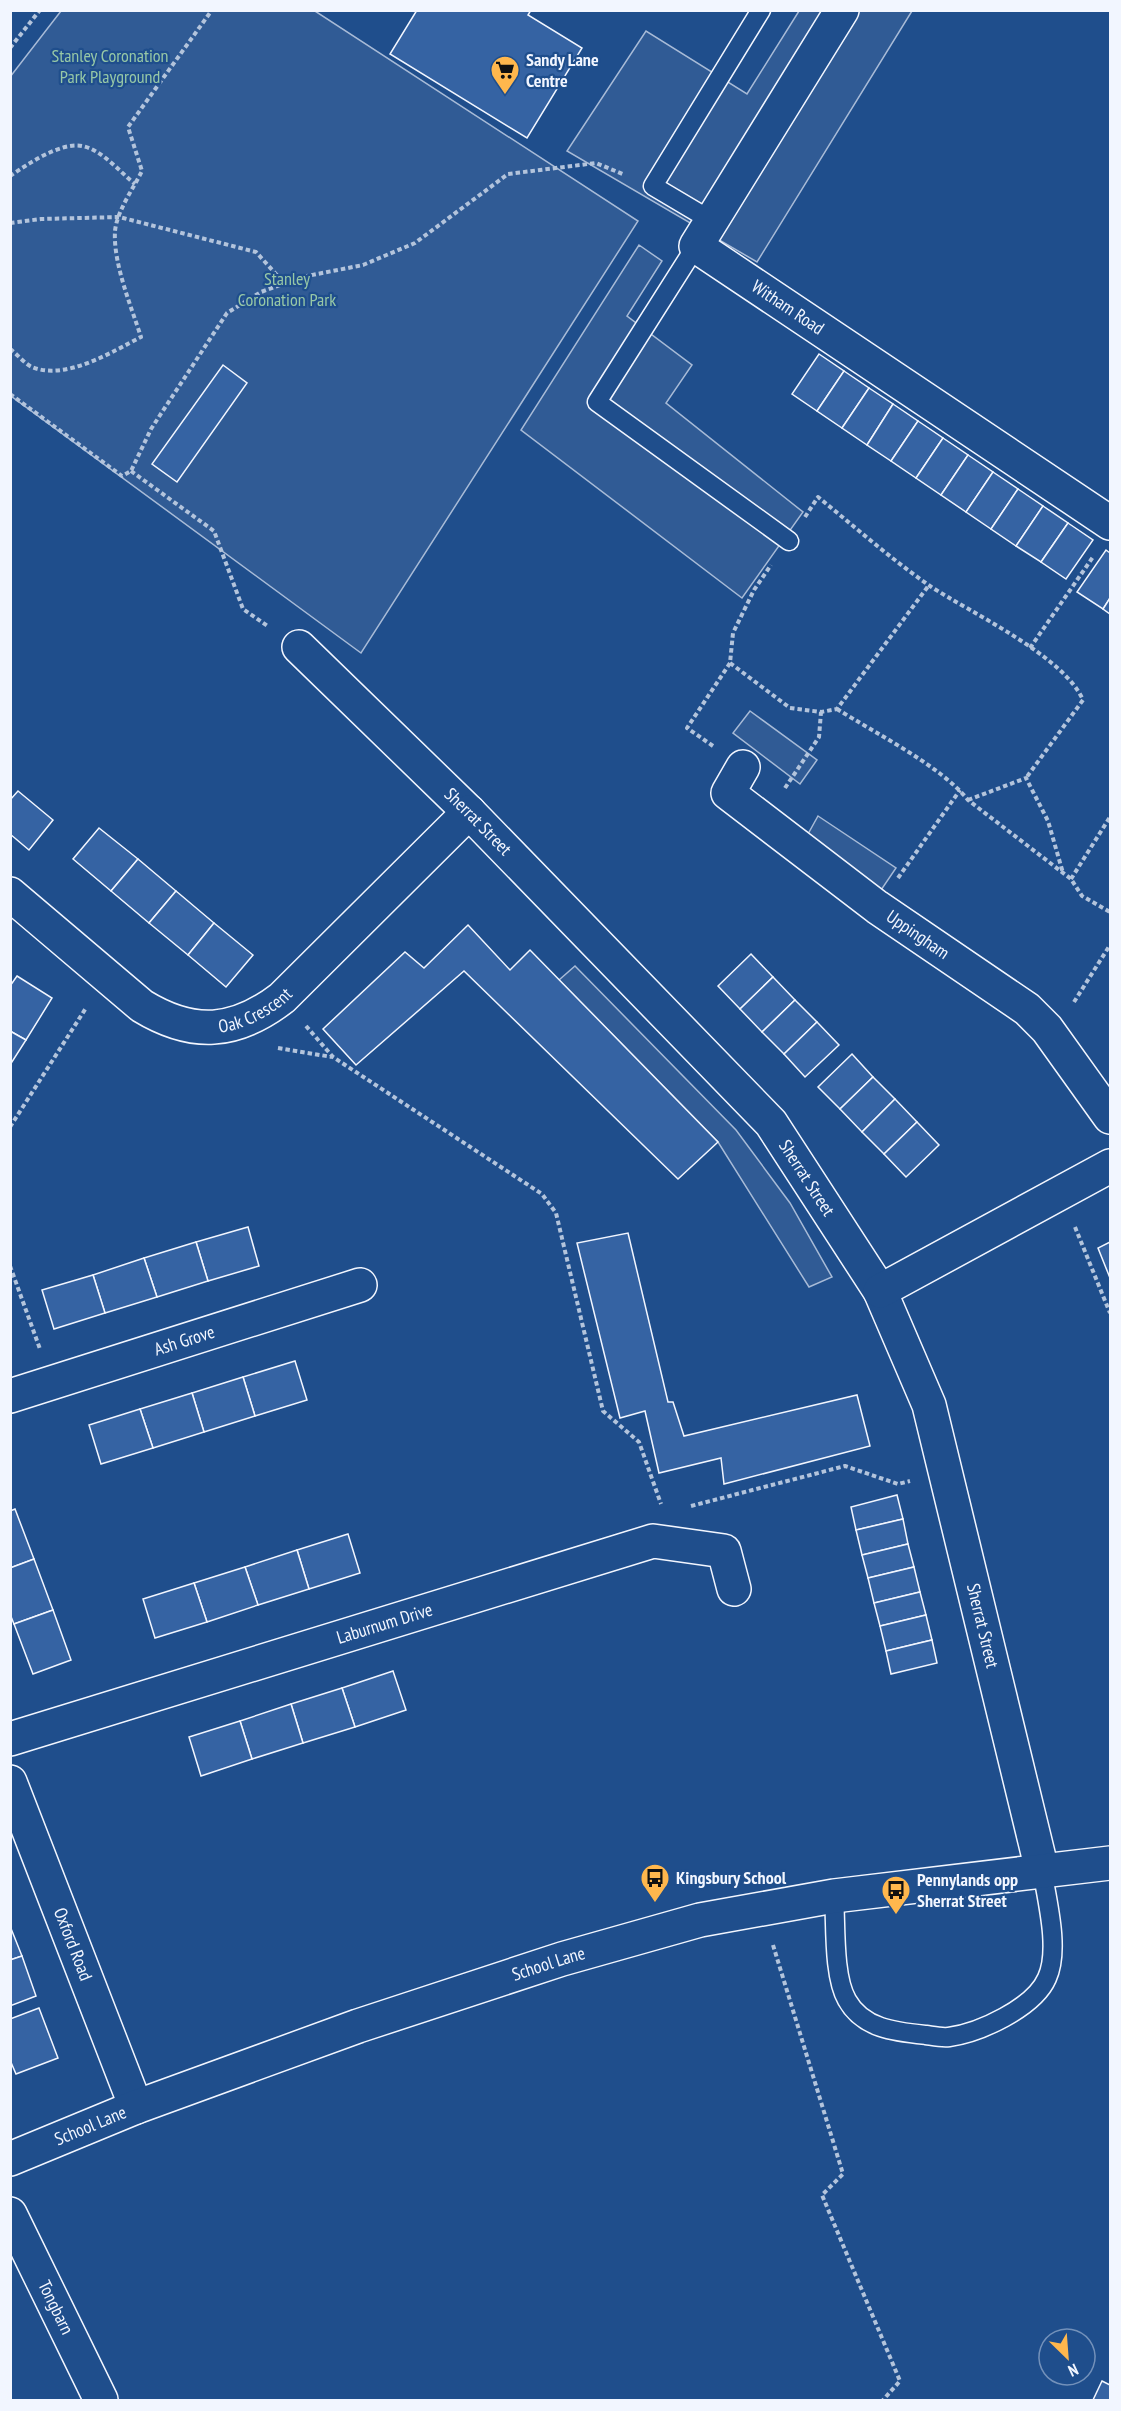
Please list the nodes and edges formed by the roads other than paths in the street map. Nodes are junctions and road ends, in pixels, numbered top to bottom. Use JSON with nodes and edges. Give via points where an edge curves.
{"nodes":[{"id":1,"x":761,"y":10,"type":"edge"},
{"id":2,"x":842,"y":10,"type":"edge"},
{"id":3,"x":704,"y":234,"type":"junction"},
{"id":4,"x":1104,"y":537,"type":"edge"},
{"id":5,"x":789,"y":541,"type":"road end"},
{"id":6,"x":299,"y":647,"type":"road end"},
{"id":7,"x":743,"y":767,"type":"road end"},
{"id":8,"x":469,"y":812,"type":"junction"},
{"id":9,"x":10,"y":894,"type":"edge"},
{"id":10,"x":1110,"y":1117,"type":"edge"},
{"id":11,"x":1110,"y":1166,"type":"edge"},
{"id":12,"x":360,"y":1285,"type":"dead end"},
{"id":13,"x":880,"y":1291,"type":"junction"},
{"id":14,"x":10,"y":1396,"type":"edge"},
{"id":15,"x":734,"y":1589,"type":"dead end"},
{"id":16,"x":10,"y":1740,"type":"edge"},
{"id":17,"x":10,"y":1782,"type":"edge"},
{"id":18,"x":1110,"y":1863,"type":"edge"},
{"id":19,"x":1042,"y":1870,"type":"junction"},
{"id":20,"x":834,"y":1896,"type":"junction"},
{"id":21,"x":136,"y":2107,"type":"junction"},
{"id":22,"x":10,"y":2159,"type":"edge"},
{"id":23,"x":10,"y":2214,"type":"edge"},
{"id":24,"x":101,"y":2400,"type":"edge"}],
"edges":[{"from":1,"to":3,"type":"lane","via":[[653,186]]},
{"from":2,"to":3,"type":"street"},
{"from":3,"to":4,"type":"street","name":"Witham Road"},
{"from":3,"to":5,"type":"lane","via":[[597,402]]},
{"from":6,"to":8,"type":"street","name":"Sherrat Street"},
{"from":7,"to":10,"type":"street","name":"Uppingham","via":[[728,793],[877,907],[1027,1009],[1053,1036]]},
{"from":8,"to":9,"type":"street","name":"Oak Crescent","via":[[282,998],[246,1020],[223,1028],[181,1025],[142,1006]]},
{"from":8,"to":13,"type":"street","name":"Sherrat Street","via":[[771,1123]]},
{"from":11,"to":13,"type":"street"},
{"from":12,"to":14,"type":"street","name":"Ash Grove"},
{"from":13,"to":19,"type":"street","name":"Sherrat Street","via":[[929,1405]]},
{"from":15,"to":16,"type":"street","name":"Laburnum Drive","via":[[724,1551],[658,1527]]},
{"from":17,"to":21,"type":"street","name":"Oxford Road"},
{"from":18,"to":19,"type":"street","name":"School Lane"},
{"from":19,"to":20,"type":"street","name":"School Lane"},
{"from":19,"to":20,"type":"lane","via":[[1052,1952],[1047,1978],[1029,2002],[1000,2021],[948,2037],[893,2031],[863,2020],[846,1999],[839,1971]]},
{"from":20,"to":21,"type":"street","name":"School Lane","via":[[700,1920],[562,1959],[358,2026]]},
{"from":21,"to":22,"type":"street","name":"School Lane"},
{"from":23,"to":24,"type":"street","name":"Tongbarn"}]}
